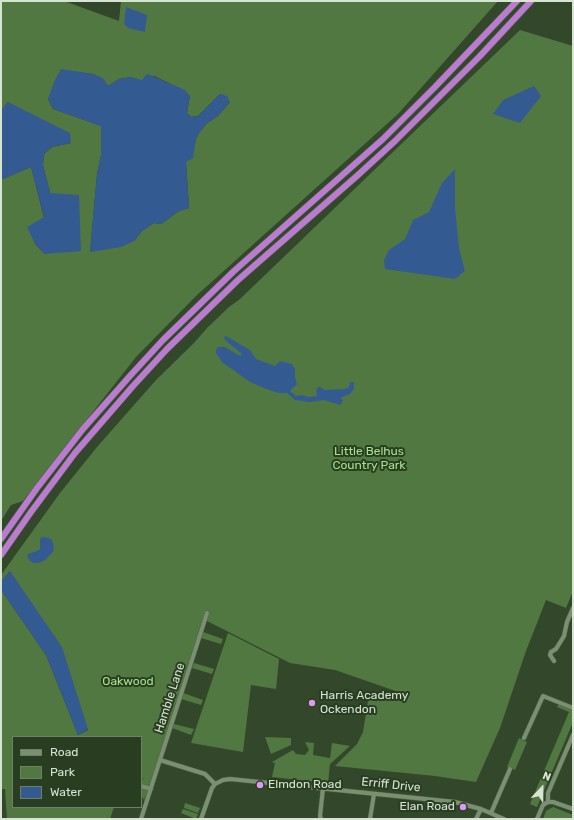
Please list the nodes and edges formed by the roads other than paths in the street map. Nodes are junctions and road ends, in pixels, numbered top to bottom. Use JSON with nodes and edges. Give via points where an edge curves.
{"nodes":[{"id":1,"x":517,"y":1,"type":"edge"},
{"id":2,"x":531,"y":1,"type":"edge"},
{"id":3,"x":1,"y":539,"type":"edge"},
{"id":4,"x":1,"y":555,"type":"edge"},
{"id":5,"x":573,"y":608,"type":"edge"},
{"id":6,"x":207,"y":613,"type":"dead end"},
{"id":7,"x":554,"y":662,"type":"dead end"},
{"id":8,"x":573,"y":708,"type":"edge"},
{"id":9,"x":573,"y":735,"type":"edge"},
{"id":10,"x":524,"y":738,"type":"dead end"},
{"id":11,"x":160,"y":760,"type":"junction"},
{"id":12,"x":510,"y":769,"type":"dead end"},
{"id":13,"x":215,"y":784,"type":"junction"},
{"id":14,"x":142,"y":786,"type":"edge"},
{"id":15,"x":323,"y":788,"type":"junction"},
{"id":16,"x":151,"y":789,"type":"junction"},
{"id":17,"x":374,"y":794,"type":"junction"},
{"id":18,"x":548,"y":802,"type":"junction"},
{"id":19,"x":481,"y":809,"type":"junction"},
{"id":20,"x":573,"y":810,"type":"edge"},
{"id":21,"x":491,"y":813,"type":"junction"},
{"id":22,"x":141,"y":819,"type":"edge"},
{"id":23,"x":201,"y":819,"type":"edge"},
{"id":24,"x":321,"y":819,"type":"edge"},
{"id":25,"x":370,"y":819,"type":"edge"},
{"id":26,"x":476,"y":819,"type":"edge"},
{"id":27,"x":504,"y":819,"type":"edge"},
{"id":28,"x":537,"y":819,"type":"edge"}],
"edges":[{"from":1,"to":3,"type":"highway","via":[[382,139],[234,271],[163,340],[83,429]]},
{"from":2,"to":4,"type":"highway","via":[[395,141],[238,280],[167,349],[76,453],[30,512]]},
{"from":5,"to":7,"type":"street","via":[[564,636],[551,652]]},
{"from":6,"to":11,"type":"street","name":"Hamble Lane"},
{"from":8,"to":10,"type":"street","via":[[543,696]]},
{"from":9,"to":18,"type":"street","via":[[548,793]]},
{"from":11,"to":13,"type":"street","via":[[205,774]]},
{"from":11,"to":16,"type":"street","name":"Hamble Lane"},
{"from":12,"to":21,"type":"street"},
{"from":13,"to":15,"type":"street","name":"Erriff Drive","via":[[230,779]]},
{"from":13,"to":23,"type":"street"},
{"from":14,"to":16,"type":"street"},
{"from":15,"to":17,"type":"street","name":"Erriff Drive"},
{"from":15,"to":24,"type":"street"},
{"from":16,"to":22,"type":"street","name":"Hamble Lane"},
{"from":17,"to":19,"type":"street","name":"Erriff Drive","via":[[455,802]]},
{"from":17,"to":25,"type":"street"},
{"from":18,"to":20,"type":"street"},
{"from":18,"to":28,"type":"street","via":[[543,805]]},
{"from":19,"to":21,"type":"street","name":"Erriff Drive"},
{"from":19,"to":26,"type":"street"},
{"from":21,"to":27,"type":"street","name":"Erriff Drive"}]}
